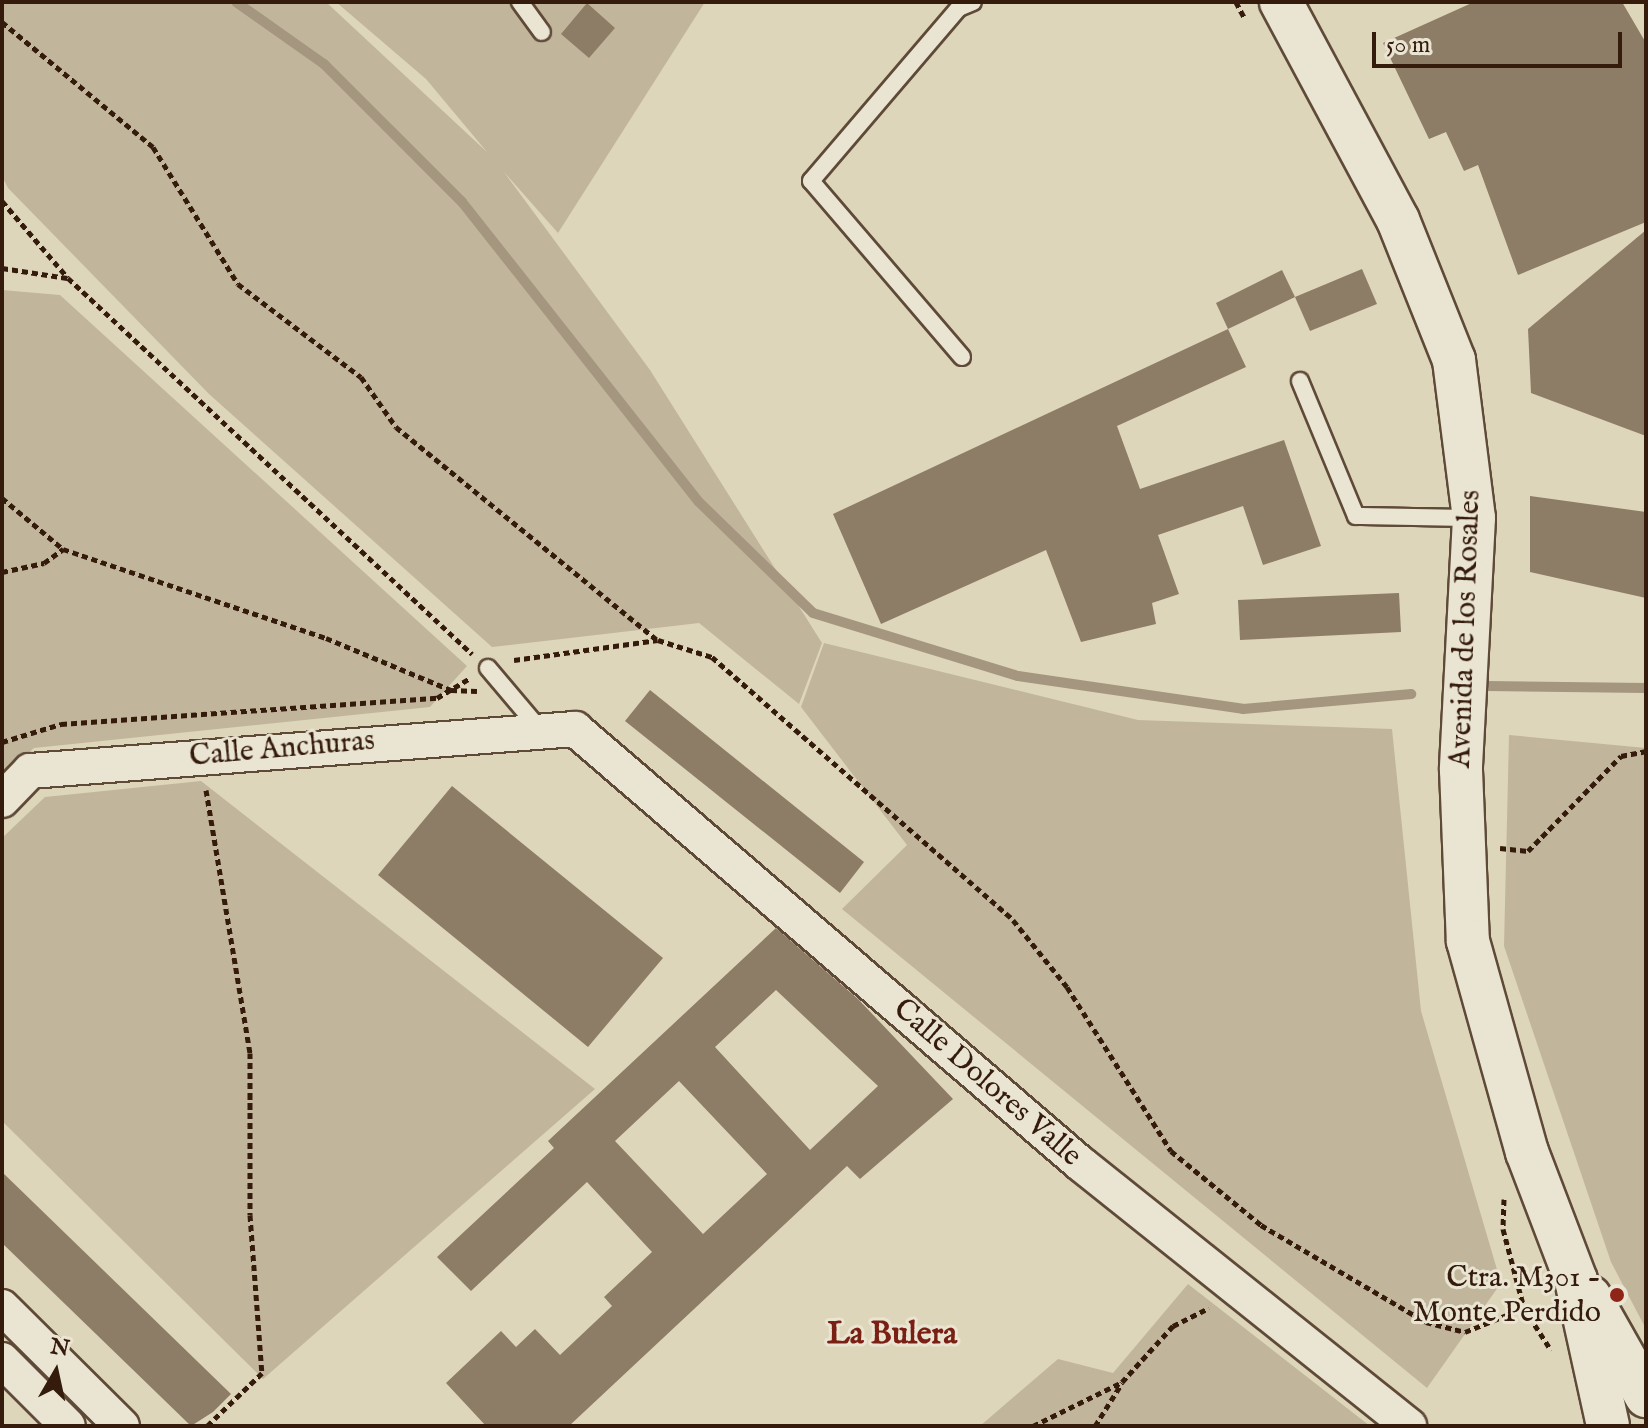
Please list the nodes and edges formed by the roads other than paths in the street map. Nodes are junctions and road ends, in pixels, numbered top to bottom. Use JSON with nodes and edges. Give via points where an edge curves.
{"nodes":[{"id":1,"x":520,"y":2,"type":"edge"},
{"id":2,"x":973,"y":2,"type":"edge"},
{"id":3,"x":1281,"y":2,"type":"edge"},
{"id":4,"x":542,"y":32,"type":"dead end"},
{"id":5,"x":962,"y":357,"type":"dead end"},
{"id":6,"x":1300,"y":381,"type":"dead end"},
{"id":7,"x":1474,"y":518,"type":"junction"},
{"id":8,"x":488,"y":668,"type":"road end"},
{"id":9,"x":537,"y":726,"type":"junction"},
{"id":10,"x":575,"y":729,"type":"joint"},
{"id":11,"x":2,"y":800,"type":"edge"},
{"id":12,"x":1576,"y":1280,"type":"junction"},
{"id":13,"x":6,"y":1315,"type":"edge"},
{"id":14,"x":2,"y":1360,"type":"edge"},
{"id":15,"x":1646,"y":1396,"type":"edge"},
{"id":16,"x":68,"y":1426,"type":"edge"},
{"id":17,"x":122,"y":1426,"type":"edge"},
{"id":18,"x":1409,"y":1426,"type":"edge"},
{"id":19,"x":1608,"y":1426,"type":"edge"}],
"edges":[{"from":1,"to":4,"type":"lane"},
{"from":2,"to":5,"type":"lane","via":[[959,8],[811,181]]},
{"from":3,"to":7,"type":"street","name":"Avenida de los Rosales","via":[[1431,292],[1470,440]]},
{"from":6,"to":7,"type":"lane","via":[[1356,516]]},
{"from":7,"to":12,"type":"street","name":"Avenida de los Rosales","via":[[1461,770],[1468,941],[1527,1152]]},
{"from":8,"to":9,"type":"lane"},
{"from":9,"to":10,"type":"street","name":"Calle Anchuras"},
{"from":9,"to":11,"type":"street","name":"Calle Anchuras","via":[[30,771]]},
{"from":10,"to":18,"type":"street","name":"Calle Dolores Valle","via":[[1081,1164]]},
{"from":12,"to":15,"type":"street","name":"Avenida de los Rosales"},
{"from":12,"to":19,"type":"street","name":"Avenida de los Rosales"},
{"from":13,"to":17,"type":"street"},
{"from":14,"to":16,"type":"street"}]}
